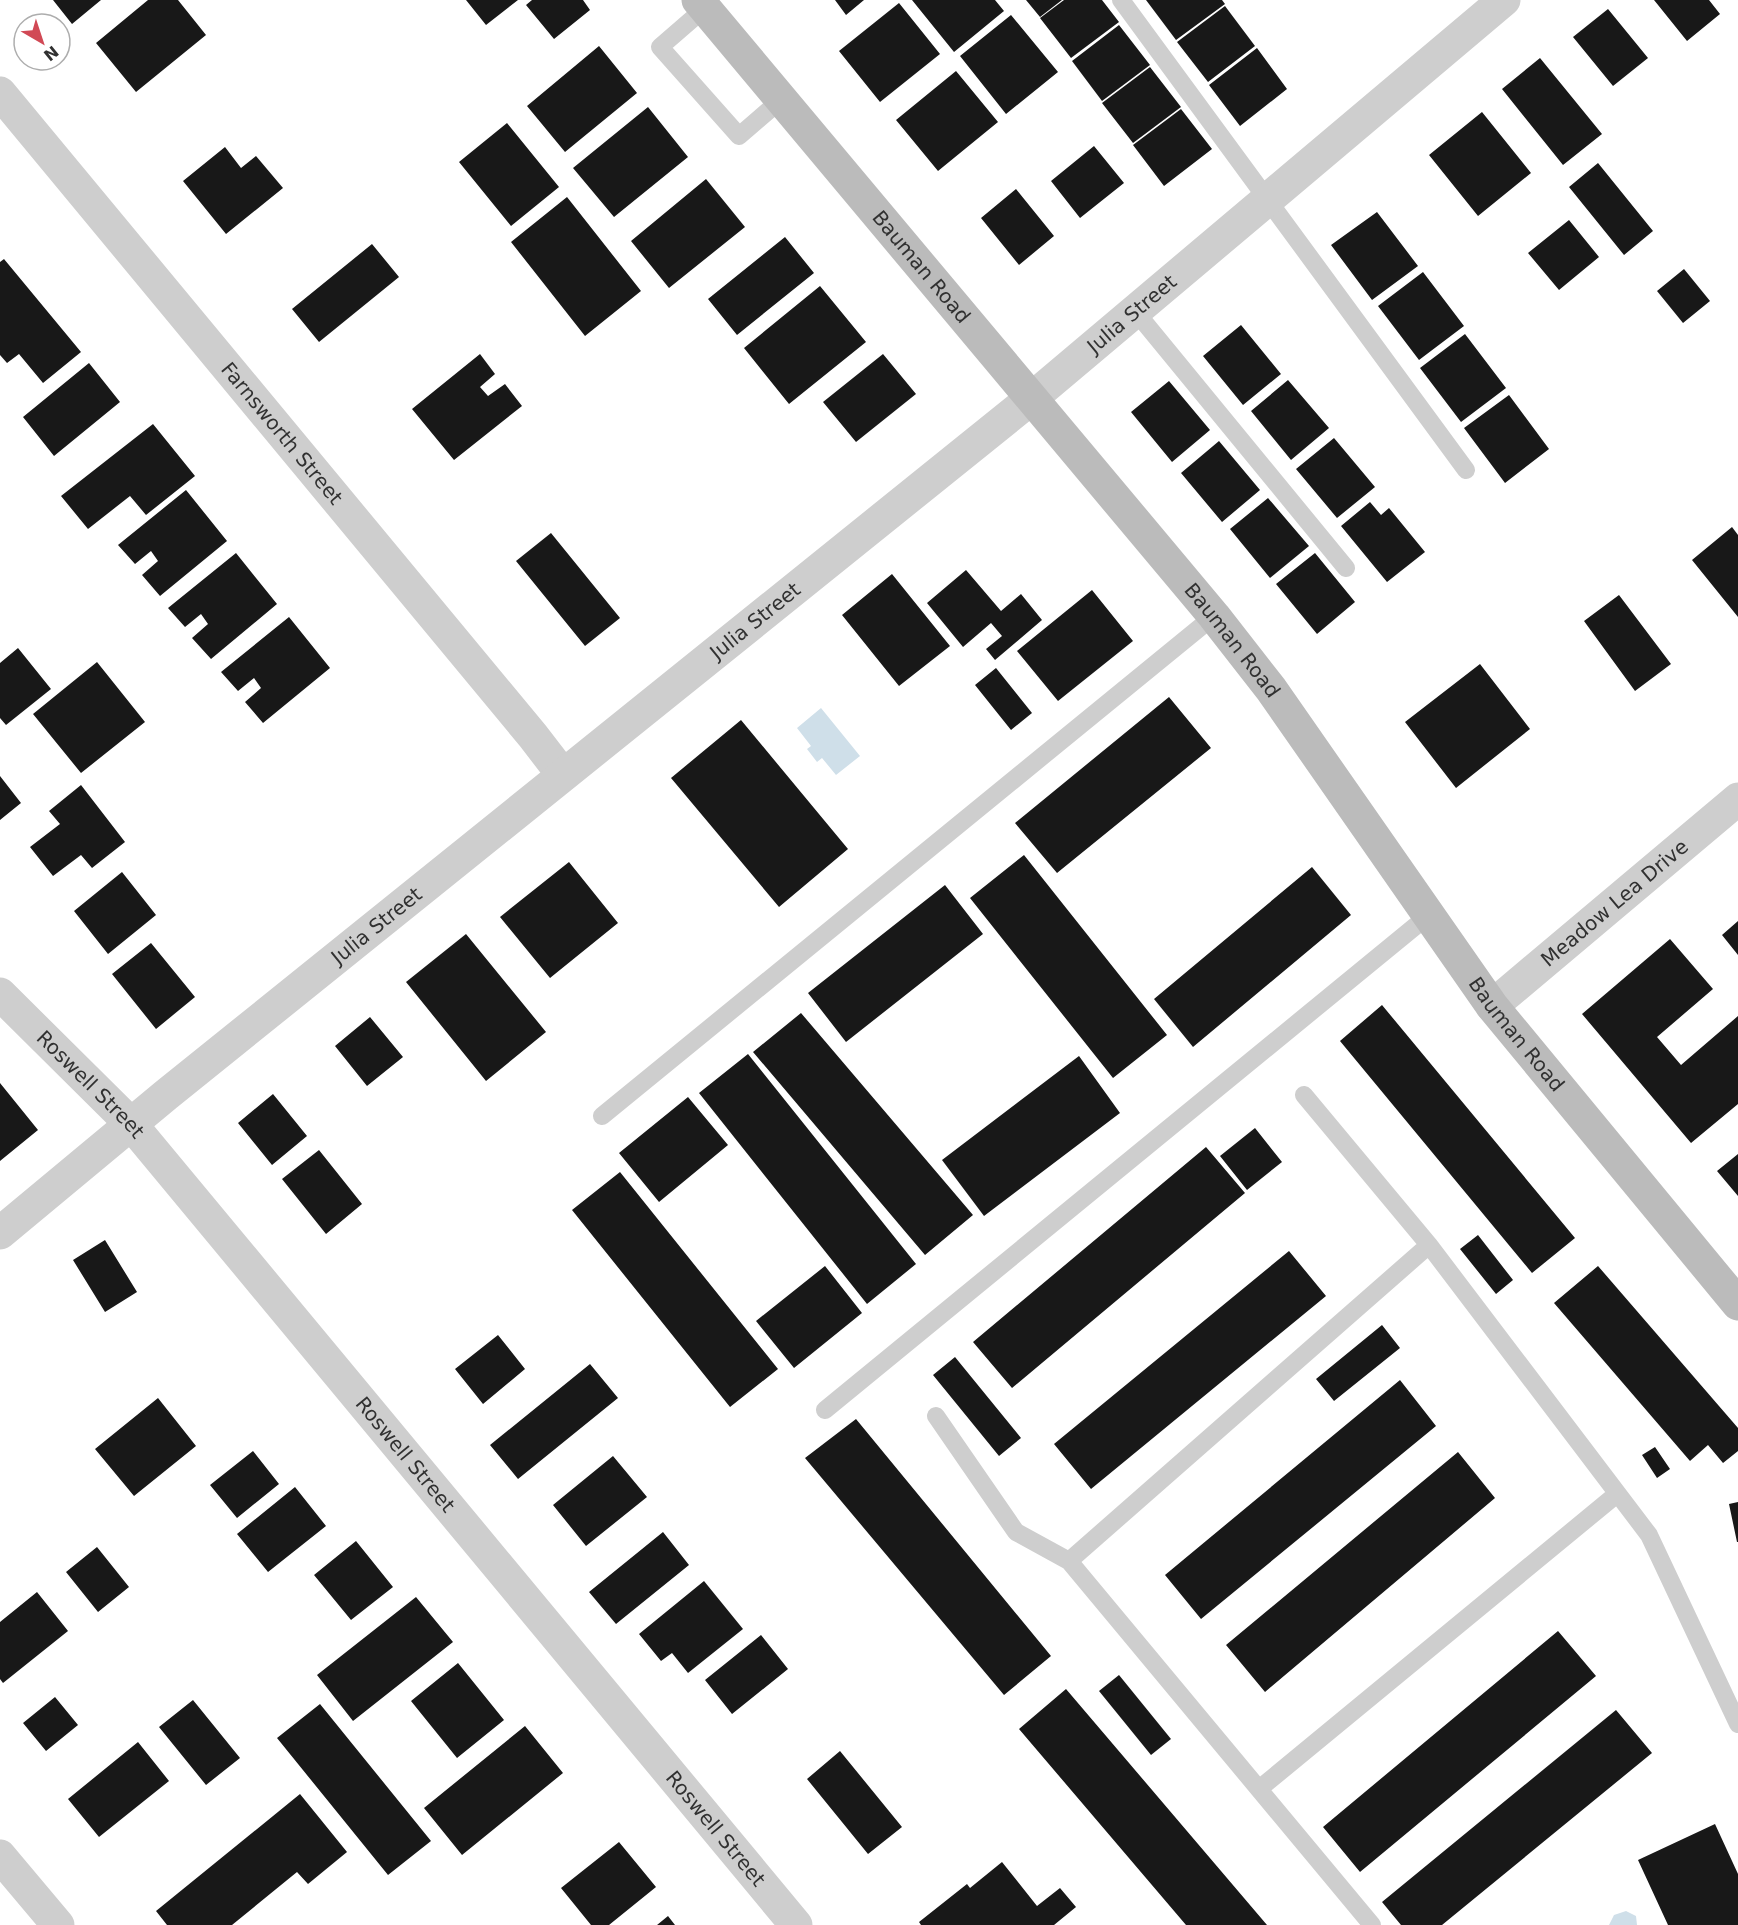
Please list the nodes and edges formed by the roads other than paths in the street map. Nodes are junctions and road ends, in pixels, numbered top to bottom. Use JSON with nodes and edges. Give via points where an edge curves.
{"nodes":[{"id":1,"x":1121,"y":0,"type":"edge"},
{"id":2,"x":1504,"y":0,"type":"edge"},
{"id":3,"x":702,"y":4,"type":"edge"},
{"id":4,"x":0,"y":93,"type":"edge"},
{"id":5,"x":782,"y":99,"type":"junction"},
{"id":6,"x":1267,"y":200,"type":"junction"},
{"id":7,"x":1135,"y":311,"type":"junction"},
{"id":8,"x":1032,"y":398,"type":"junction"},
{"id":9,"x":1466,"y":470,"type":"dead end"},
{"id":10,"x":1346,"y":568,"type":"dead end"},
{"id":11,"x":1214,"y":616,"type":"junction"},
{"id":12,"x":563,"y":775,"type":"junction"},
{"id":13,"x":1738,"y":799,"type":"edge"},
{"id":14,"x":1429,"y":915,"type":"junction"},
{"id":15,"x":0,"y":994,"type":"edge"},
{"id":16,"x":1492,"y":1006,"type":"junction"},
{"id":17,"x":1304,"y":1095,"type":"dead end"},
{"id":18,"x":602,"y":1116,"type":"dead end"},
{"id":19,"x":131,"y":1124,"type":"junction"},
{"id":20,"x":0,"y":1233,"type":"edge"},
{"id":21,"x":1429,"y":1245,"type":"junction"},
{"id":22,"x":1738,"y":1304,"type":"edge"},
{"id":23,"x":825,"y":1410,"type":"dead end"},
{"id":24,"x":936,"y":1416,"type":"dead end"},
{"id":25,"x":1617,"y":1494,"type":"junction"},
{"id":26,"x":1069,"y":1561,"type":"junction"},
{"id":27,"x":1738,"y":1724,"type":"edge"},
{"id":28,"x":1259,"y":1789,"type":"junction"},
{"id":29,"x":0,"y":1856,"type":"edge"},
{"id":30,"x":58,"y":1925,"type":"edge"},
{"id":31,"x":796,"y":1925,"type":"edge"},
{"id":32,"x":1372,"y":1925,"type":"edge"}],
"edges":[{"from":1,"to":6,"type":"lane"},
{"from":2,"to":6,"type":"street","name":"Julia Street"},
{"from":3,"to":5,"type":"street","name":"Bauman Road"},
{"from":3,"to":5,"type":"lane","via":[[660,47],[739,136]]},
{"from":4,"to":12,"type":"street","name":"Farnsworth Street"},
{"from":5,"to":8,"type":"street","name":"Bauman Road"},
{"from":6,"to":7,"type":"street","name":"Julia Street"},
{"from":6,"to":9,"type":"lane"},
{"from":7,"to":8,"type":"street","name":"Julia Street"},
{"from":7,"to":10,"type":"lane"},
{"from":8,"to":11,"type":"street","name":"Bauman Road"},
{"from":8,"to":12,"type":"street","name":"Julia Street"},
{"from":11,"to":14,"type":"street","name":"Bauman Road","via":[[1271,689]]},
{"from":11,"to":18,"type":"lane"},
{"from":12,"to":19,"type":"street","name":"Julia Street"},
{"from":13,"to":16,"type":"street","name":"Meadow Lea Drive"},
{"from":14,"to":16,"type":"street","name":"Bauman Road"},
{"from":14,"to":23,"type":"lane"},
{"from":15,"to":19,"type":"street","name":"Roswell Street"},
{"from":16,"to":22,"type":"street","name":"Bauman Road"},
{"from":17,"to":21,"type":"lane"},
{"from":19,"to":20,"type":"street","name":"Julia Street"},
{"from":19,"to":31,"type":"street","name":"Roswell Street"},
{"from":21,"to":25,"type":"lane"},
{"from":21,"to":26,"type":"lane"},
{"from":24,"to":26,"type":"lane","via":[[1016,1532]]},
{"from":25,"to":27,"type":"lane","via":[[1649,1535]]},
{"from":25,"to":28,"type":"lane"},
{"from":26,"to":28,"type":"lane"},
{"from":28,"to":32,"type":"lane"},
{"from":29,"to":30,"type":"street"}]}
